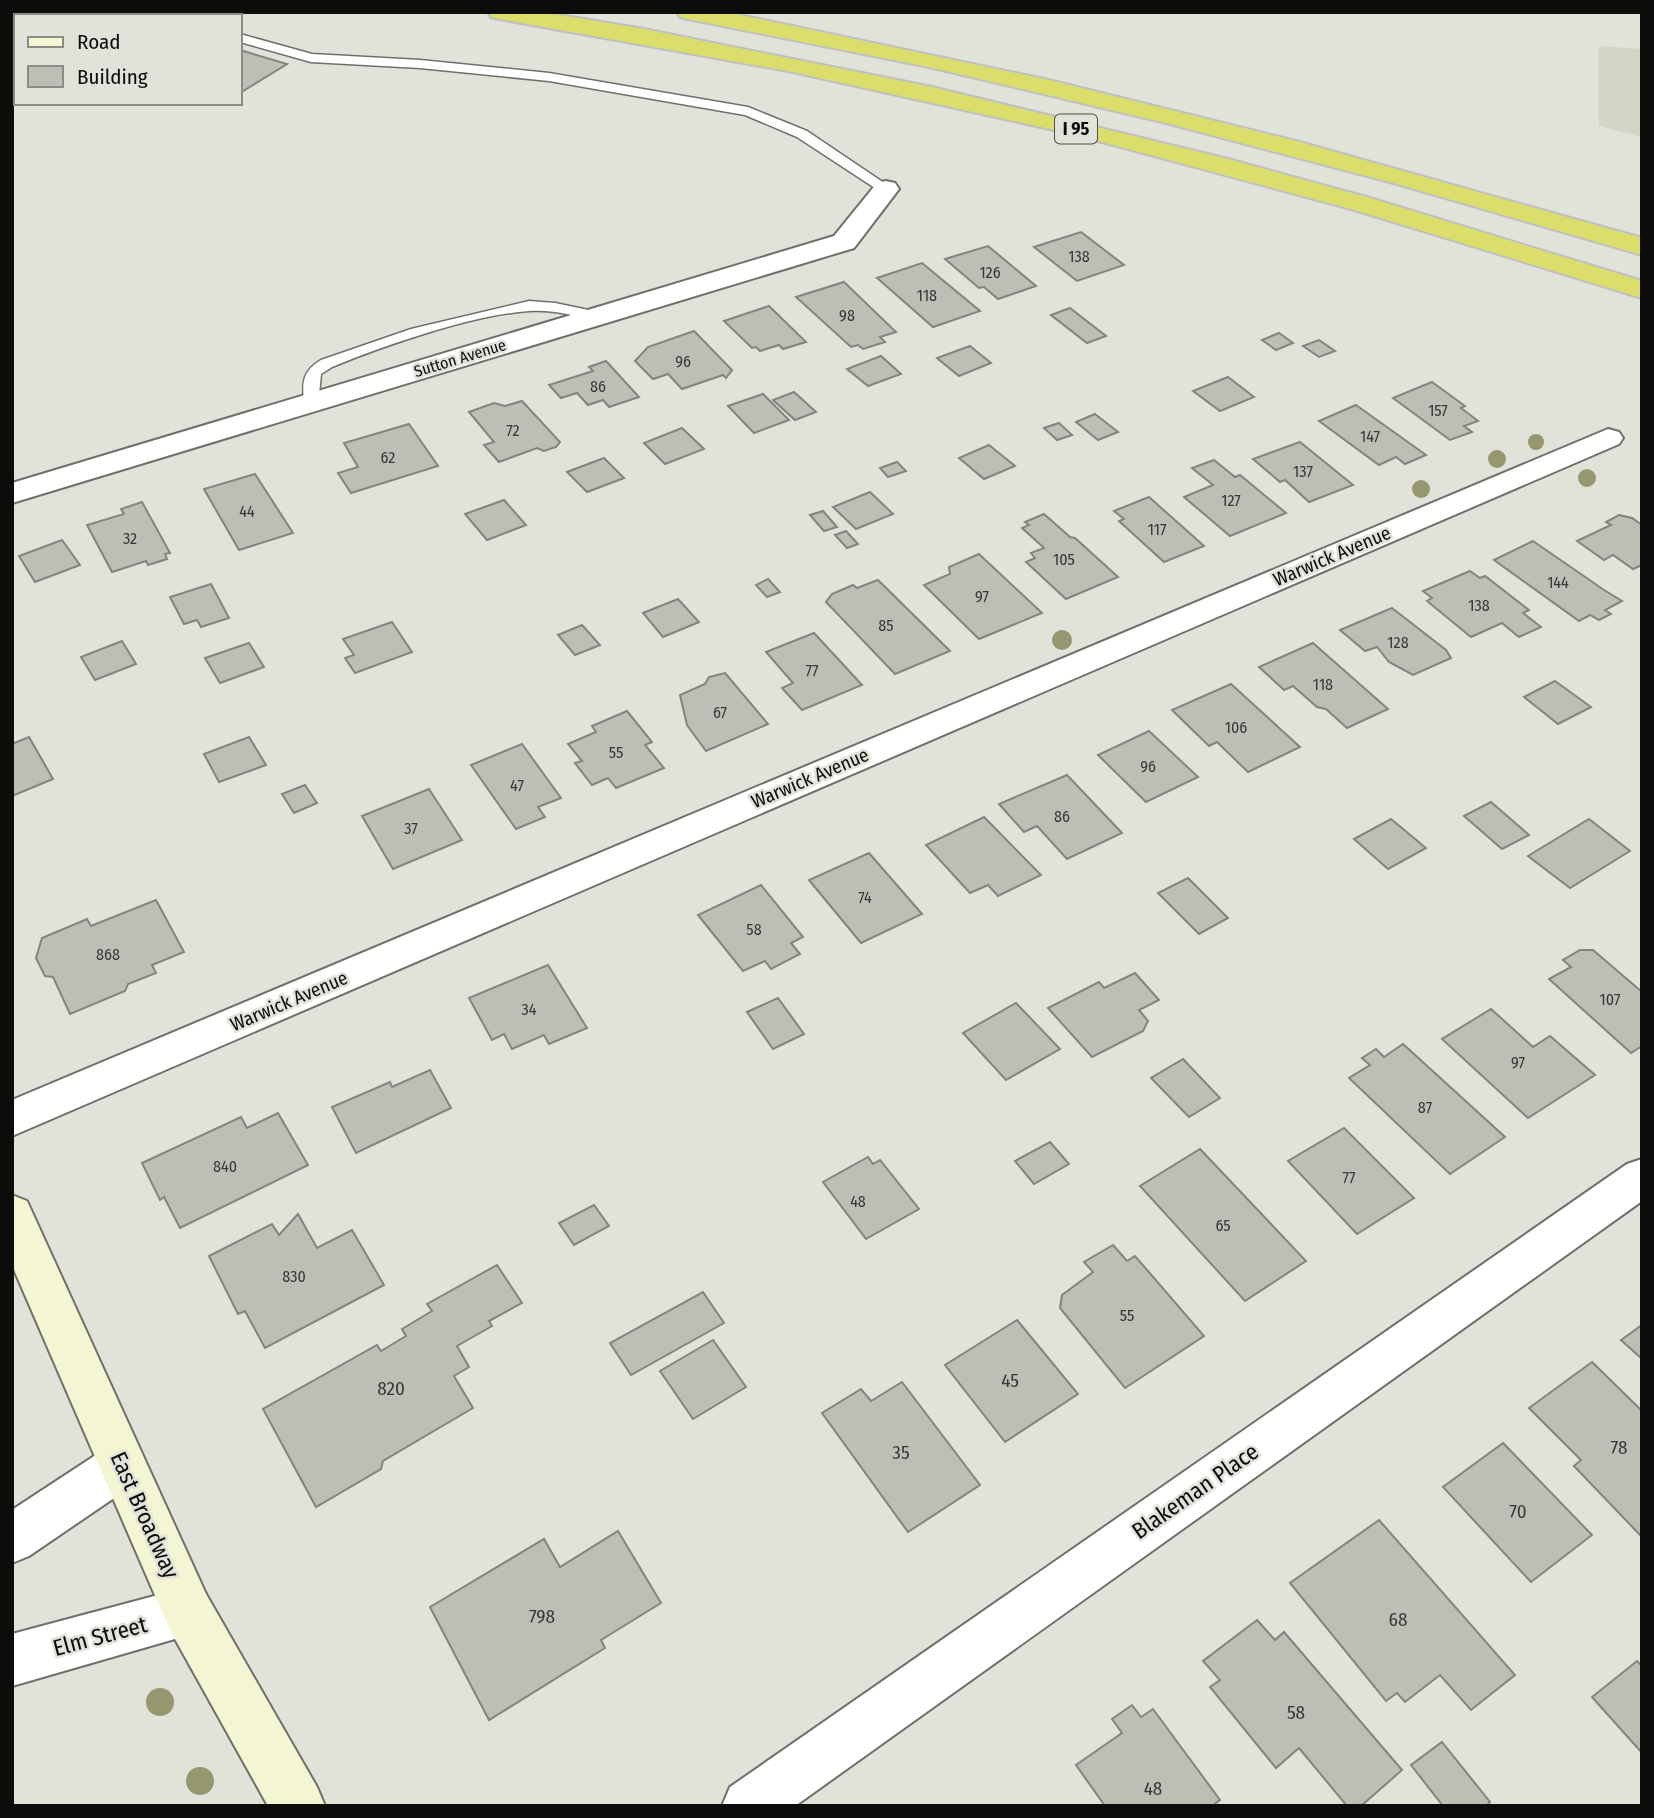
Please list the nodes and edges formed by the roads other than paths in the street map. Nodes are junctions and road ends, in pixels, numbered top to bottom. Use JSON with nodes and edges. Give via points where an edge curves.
{"nodes":[{"id":1,"x":499,"y":12,"type":"edge"},
{"id":2,"x":688,"y":12,"type":"edge"},
{"id":3,"x":242,"y":39,"type":"edge"},
{"id":4,"x":886,"y":189,"type":"joint"},
{"id":5,"x":1642,"y":247,"type":"edge"},
{"id":6,"x":1642,"y":290,"type":"edge"},
{"id":7,"x":1608,"y":438,"type":"dead end"},
{"id":8,"x":12,"y":493,"type":"edge"},
{"id":9,"x":12,"y":1119,"type":"edge"},
{"id":10,"x":1642,"y":1177,"type":"edge"},
{"id":11,"x":12,"y":1214,"type":"edge"},
{"id":12,"x":122,"y":1465,"type":"junction"},
{"id":13,"x":12,"y":1539,"type":"edge"},
{"id":14,"x":188,"y":1612,"type":"junction"},
{"id":15,"x":12,"y":1660,"type":"edge"},
{"id":16,"x":298,"y":1806,"type":"edge"},
{"id":17,"x":749,"y":1806,"type":"edge"}],
"edges":[{"from":1,"to":6,"type":"highway","number":"I 95","via":[[724,52],[1042,121],[1337,197]]},
{"from":2,"to":5,"type":"highway","number":"I 95","via":[[1150,110]]},
{"from":3,"to":4,"type":"lane","via":[[311,58],[550,77],[748,111],[803,133]]},
{"from":4,"to":8,"type":"street","name":"Sutton Avenue","via":[[844,242]]},
{"from":7,"to":9,"type":"street","name":"Warwick Avenue"},
{"from":10,"to":17,"type":"street","name":"Blakeman Place"},
{"from":11,"to":12,"type":"street","name":"East Broadway"},
{"from":12,"to":13,"type":"street"},
{"from":12,"to":14,"type":"street","name":"East Broadway"},
{"from":14,"to":15,"type":"street","name":"Elm Street"},
{"from":14,"to":16,"type":"street","name":"East Broadway"}]}
